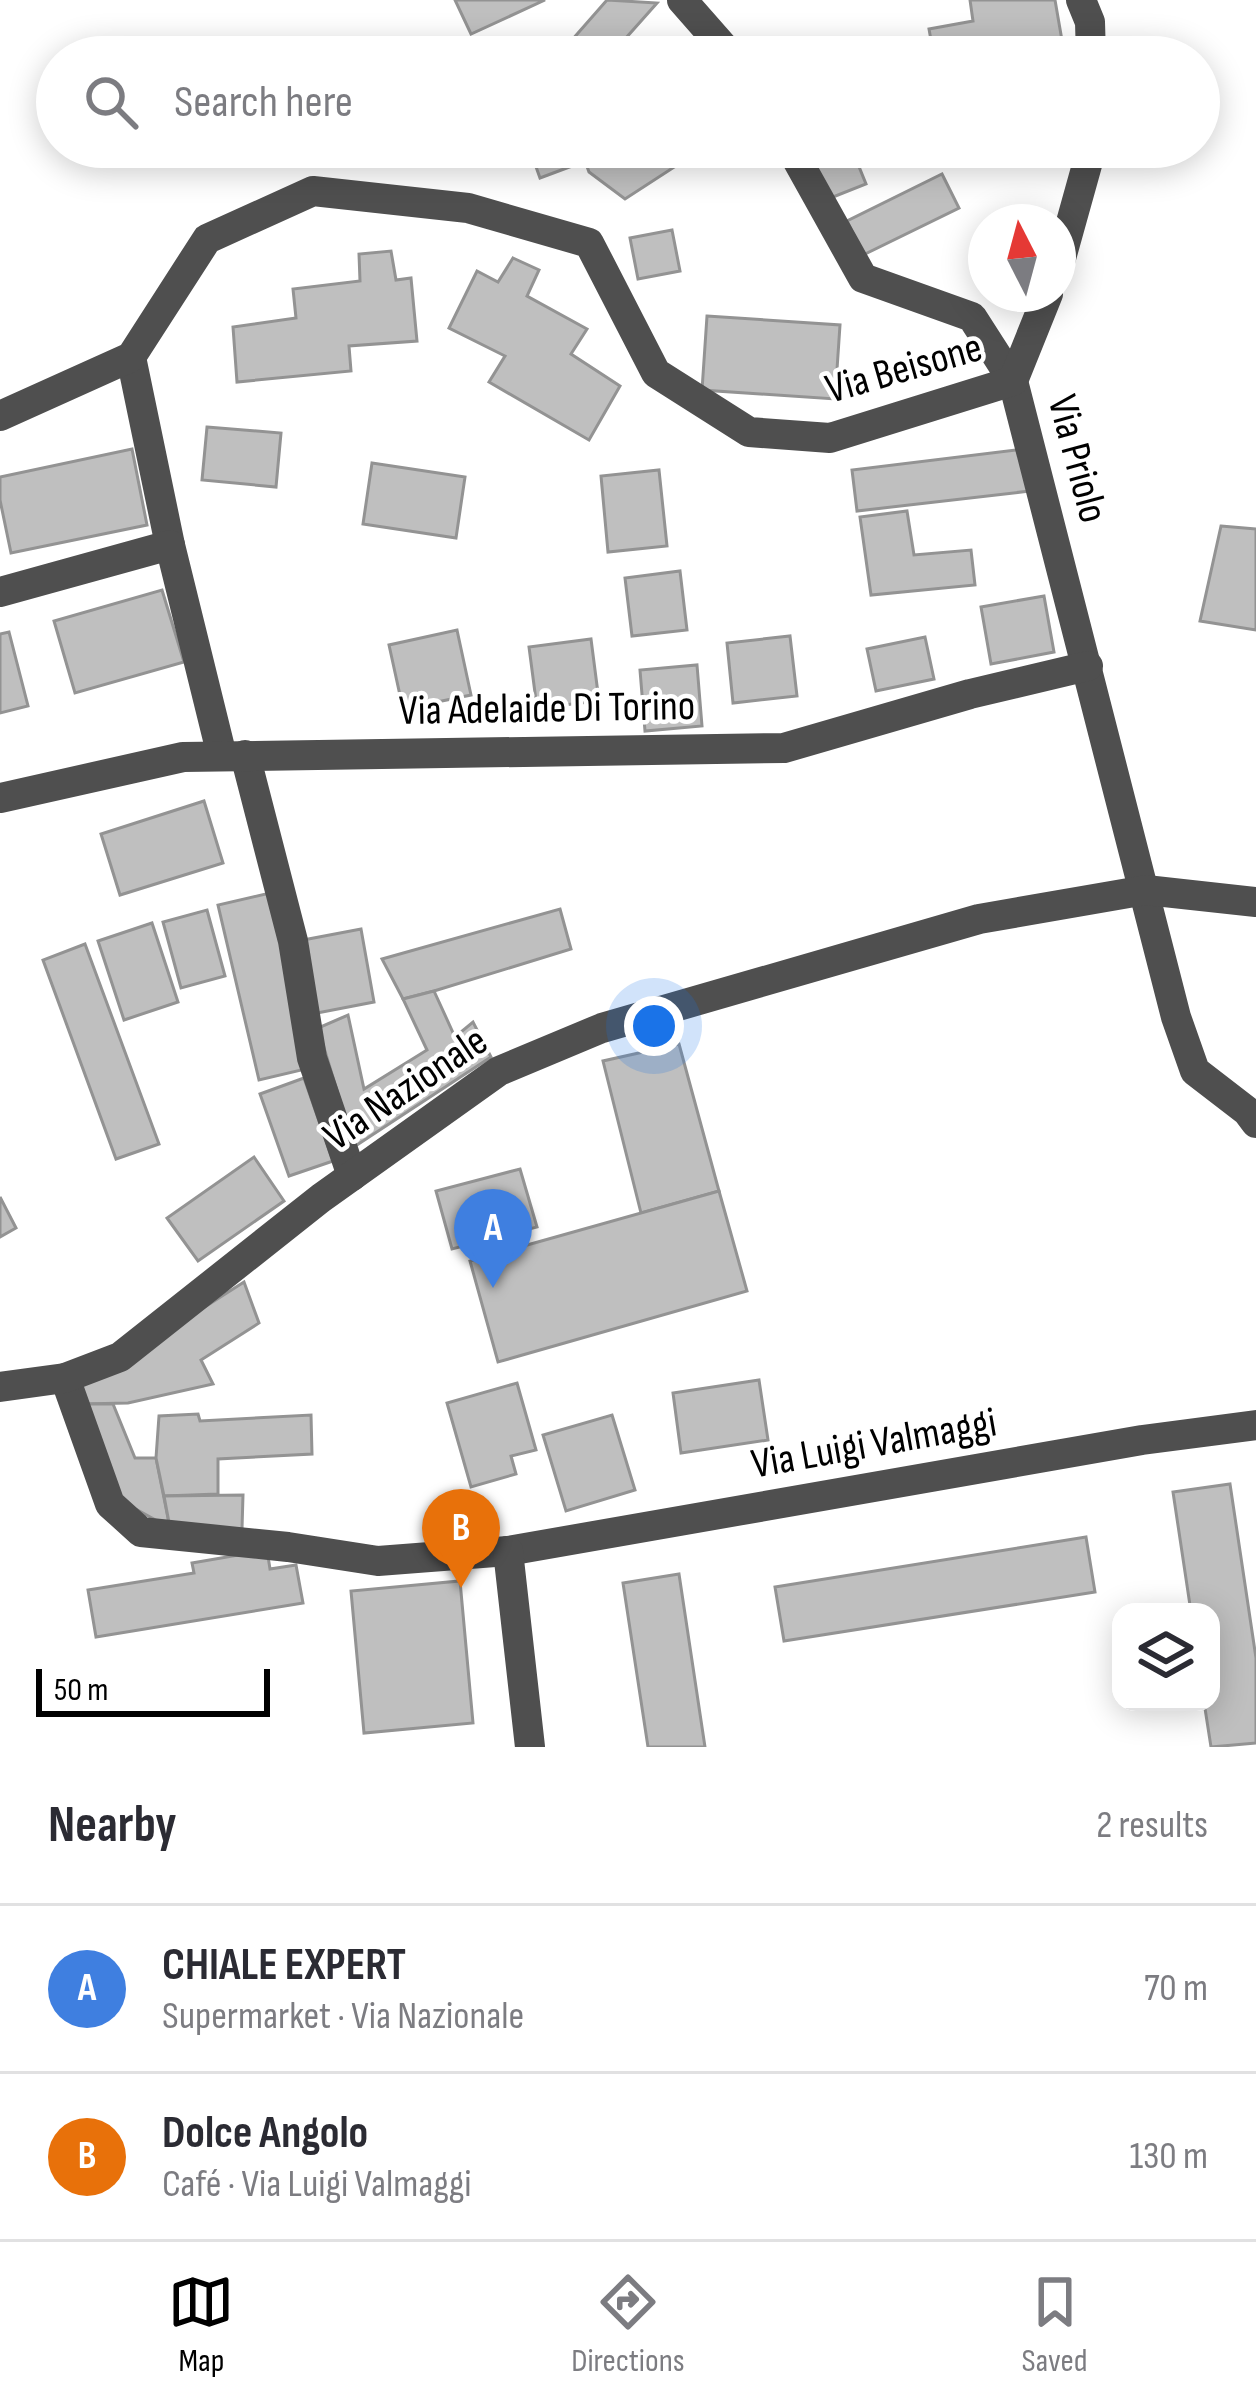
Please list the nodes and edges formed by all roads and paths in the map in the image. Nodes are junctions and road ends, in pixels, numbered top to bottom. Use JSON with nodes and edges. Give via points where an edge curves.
{"nodes":[{"id":1,"x":682,"y":0,"type":"edge"},
{"id":2,"x":1081,"y":0,"type":"edge"},
{"id":3,"x":714,"y":36,"type":"edge"},
{"id":4,"x":1090,"y":36,"type":"edge"},
{"id":5,"x":802,"y":168,"type":"edge"},
{"id":6,"x":1085,"y":168,"type":"edge"},
{"id":7,"x":1076,"y":204,"type":"edge"},
{"id":8,"x":1041,"y":312,"type":"edge"},
{"id":9,"x":131,"y":357,"type":"junction"},
{"id":10,"x":1013,"y":381,"type":"junction"},
{"id":11,"x":0,"y":416,"type":"edge"},
{"id":12,"x":170,"y":545,"type":"junction"},
{"id":13,"x":0,"y":592,"type":"edge"},
{"id":14,"x":1088,"y":666,"type":"junction"},
{"id":15,"x":233,"y":756,"type":"junction"},
{"id":16,"x":0,"y":798,"type":"edge"},
{"id":17,"x":1146,"y":890,"type":"junction"},
{"id":18,"x":1256,"y":902,"type":"edge"},
{"id":19,"x":1256,"y":1123,"type":"edge"},
{"id":20,"x":352,"y":1176,"type":"junction"},
{"id":21,"x":65,"y":1378,"type":"junction"},
{"id":22,"x":0,"y":1387,"type":"edge"},
{"id":23,"x":1256,"y":1425,"type":"edge"},
{"id":24,"x":508,"y":1551,"type":"junction"},
{"id":25,"x":530,"y":1747,"type":"edge"}],
"edges":[{"from":1,"to":3,"type":"street"},
{"from":2,"to":4,"type":"street"},
{"from":5,"to":10,"type":"street","name":"Via Priolo","via":[[863,278],[972,317]]},
{"from":6,"to":7,"type":"street"},
{"from":8,"to":10,"type":"street"},
{"from":9,"to":10,"type":"street","name":"Via Beisone","via":[[207,238],[314,191],[468,208],[589,243],[656,373],[748,432],[830,438]]},
{"from":9,"to":11,"type":"street"},
{"from":9,"to":12,"type":"street"},
{"from":10,"to":14,"type":"street","name":"Via Priolo"},
{"from":12,"to":13,"type":"street"},
{"from":12,"to":15,"type":"street"},
{"from":14,"to":15,"type":"street","name":"Via Adelaide Di Torino","via":[[784,748]]},
{"from":14,"to":17,"type":"street","name":"Via Priolo"},
{"from":15,"to":16,"type":"street","name":"Via Adelaide Di Torino","via":[[183,757]]},
{"from":15,"to":20,"type":"street","via":[[293,941],[313,1058]]},
{"from":17,"to":18,"type":"street","name":"Via Nazionale"},
{"from":17,"to":19,"type":"street","name":"Via Priolo","via":[[1195,1071]]},
{"from":17,"to":20,"type":"street","name":"Via Nazionale","via":[[979,919],[602,1028],[500,1071]]},
{"from":20,"to":21,"type":"street","name":"Via Nazionale","via":[[120,1357]]},
{"from":21,"to":22,"type":"street","name":"Via Nazionale"},
{"from":21,"to":24,"type":"street","name":"Via Luigi Valmaggi","via":[[110,1504],[141,1532],[378,1562]]},
{"from":23,"to":24,"type":"street","name":"Via Luigi Valmaggi"},
{"from":24,"to":25,"type":"street"}]}
